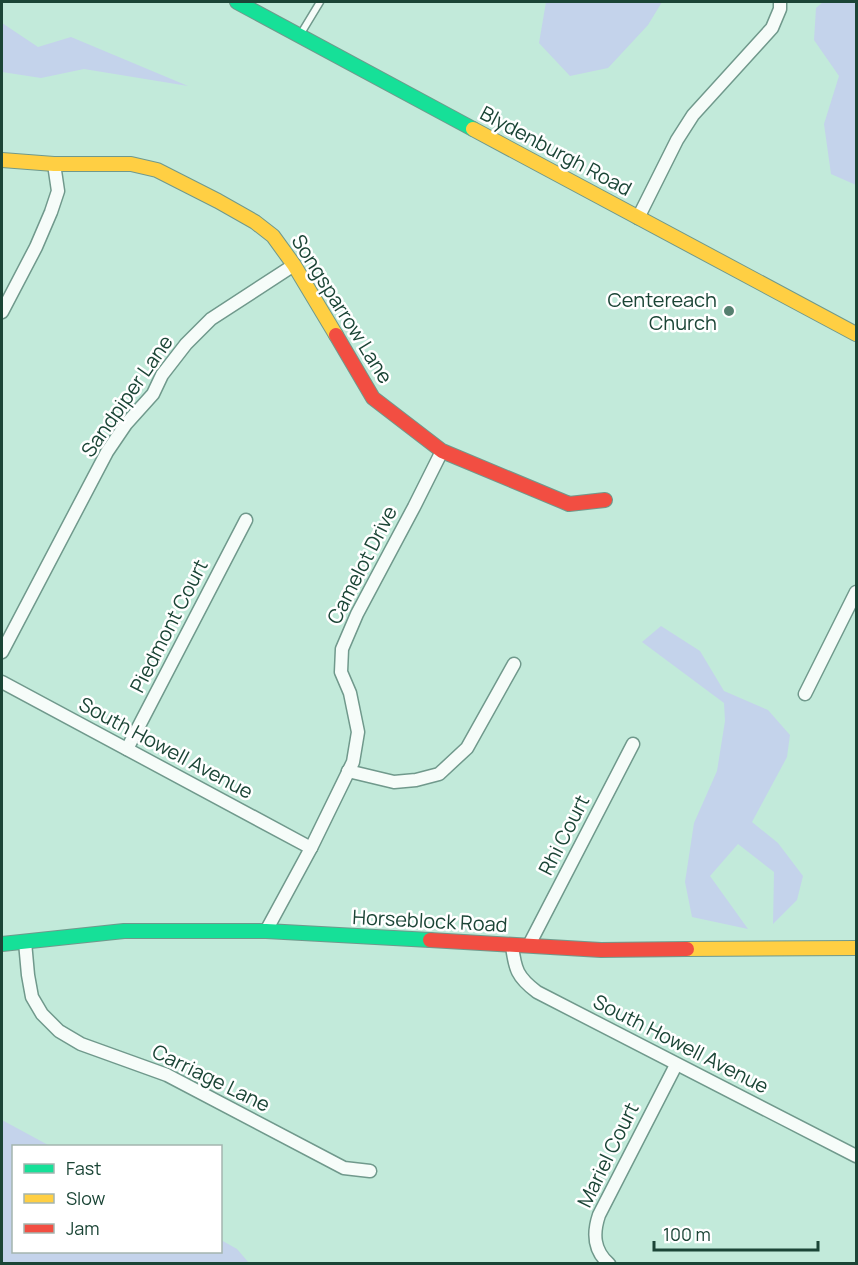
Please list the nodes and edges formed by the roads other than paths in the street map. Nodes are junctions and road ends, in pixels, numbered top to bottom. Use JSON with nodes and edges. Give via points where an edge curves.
{"nodes":[{"id":1,"x":237,"y":2,"type":"edge"},
{"id":2,"x":320,"y":2,"type":"edge"},
{"id":3,"x":780,"y":2,"type":"edge"},
{"id":4,"x":300,"y":36,"type":"junction"},
{"id":5,"x":2,"y":160,"type":"edge"},
{"id":6,"x":54,"y":164,"type":"junction"},
{"id":7,"x":638,"y":218,"type":"junction"},
{"id":8,"x":294,"y":265,"type":"junction"},
{"id":9,"x":2,"y":312,"type":"edge"},
{"id":10,"x":856,"y":334,"type":"edge"},
{"id":11,"x":442,"y":451,"type":"junction"},
{"id":12,"x":605,"y":500,"type":"dead end"},
{"id":13,"x":246,"y":520,"type":"dead end"},
{"id":14,"x":856,"y":592,"type":"edge"},
{"id":15,"x":2,"y":652,"type":"edge"},
{"id":16,"x":514,"y":664,"type":"dead end"},
{"id":17,"x":2,"y":682,"type":"edge"},
{"id":18,"x":805,"y":694,"type":"dead end"},
{"id":19,"x":633,"y":744,"type":"dead end"},
{"id":20,"x":127,"y":750,"type":"junction"},
{"id":21,"x":348,"y":771,"type":"junction"},
{"id":22,"x":311,"y":848,"type":"junction"},
{"id":23,"x":266,"y":931,"type":"junction"},
{"id":24,"x":25,"y":942,"type":"junction"},
{"id":25,"x":2,"y":944,"type":"edge"},
{"id":26,"x":529,"y":945,"type":"junction"},
{"id":27,"x":512,"y":946,"type":"junction"},
{"id":28,"x":856,"y":948,"type":"edge"},
{"id":29,"x":676,"y":1065,"type":"junction"},
{"id":30,"x":856,"y":1156,"type":"edge"},
{"id":31,"x":370,"y":1171,"type":"dead end"},
{"id":32,"x":609,"y":1263,"type":"edge"}],
"edges":[{"from":1,"to":4,"type":"street","name":"Blydenburgh Road"},
{"from":2,"to":4,"type":"lane"},
{"from":3,"to":7,"type":"street","via":[[772,28],[693,115]]},
{"from":4,"to":7,"type":"street","name":"Blydenburgh Road"},
{"from":5,"to":6,"type":"street","name":"Songsparrow Lane"},
{"from":6,"to":8,"type":"street","name":"Songsparrow Lane","via":[[131,164],[157,170],[255,222],[273,236]]},
{"from":6,"to":9,"type":"street","via":[[58,191],[51,212]]},
{"from":7,"to":10,"type":"street","name":"Blydenburgh Road"},
{"from":8,"to":11,"type":"street","name":"Songsparrow Lane","via":[[373,398]]},
{"from":8,"to":15,"type":"street","name":"Sandpiper Lane","via":[[211,319],[162,375],[153,394],[107,452]]},
{"from":11,"to":12,"type":"street","name":"Songsparrow Lane","via":[[569,504]]},
{"from":11,"to":21,"type":"street","name":"Camelot Drive","via":[[342,649],[341,672],[358,732]]},
{"from":13,"to":20,"type":"street","name":"Piedmont Court"},
{"from":14,"to":18,"type":"street"},
{"from":16,"to":21,"type":"street","via":[[467,748],[439,774],[394,782]]},
{"from":17,"to":20,"type":"street","name":"South Howell Avenue"},
{"from":19,"to":26,"type":"street","name":"Rhi Court"},
{"from":20,"to":22,"type":"street","name":"South Howell Avenue"},
{"from":21,"to":22,"type":"street","name":"Camelot Drive"},
{"from":22,"to":23,"type":"street","name":"Camelot Drive"},
{"from":23,"to":24,"type":"street","name":"Horseblock Road","via":[[124,932]]},
{"from":23,"to":27,"type":"street","name":"Horseblock Road"},
{"from":24,"to":25,"type":"street","name":"Horseblock Road"},
{"from":24,"to":31,"type":"street","name":"Carriage Lane","via":[[32,997],[58,1031],[81,1044],[167,1075],[344,1168]]},
{"from":26,"to":27,"type":"street","name":"Horseblock Road"},
{"from":26,"to":28,"type":"street","name":"Horseblock Road","via":[[601,950]]},
{"from":27,"to":29,"type":"street","name":"South Howell Avenue","via":[[515,969],[537,992]]},
{"from":29,"to":30,"type":"street","name":"South Howell Avenue"},
{"from":29,"to":32,"type":"street","name":"Mariel Court","via":[[599,1215],[595,1228],[597,1249]]}]}
